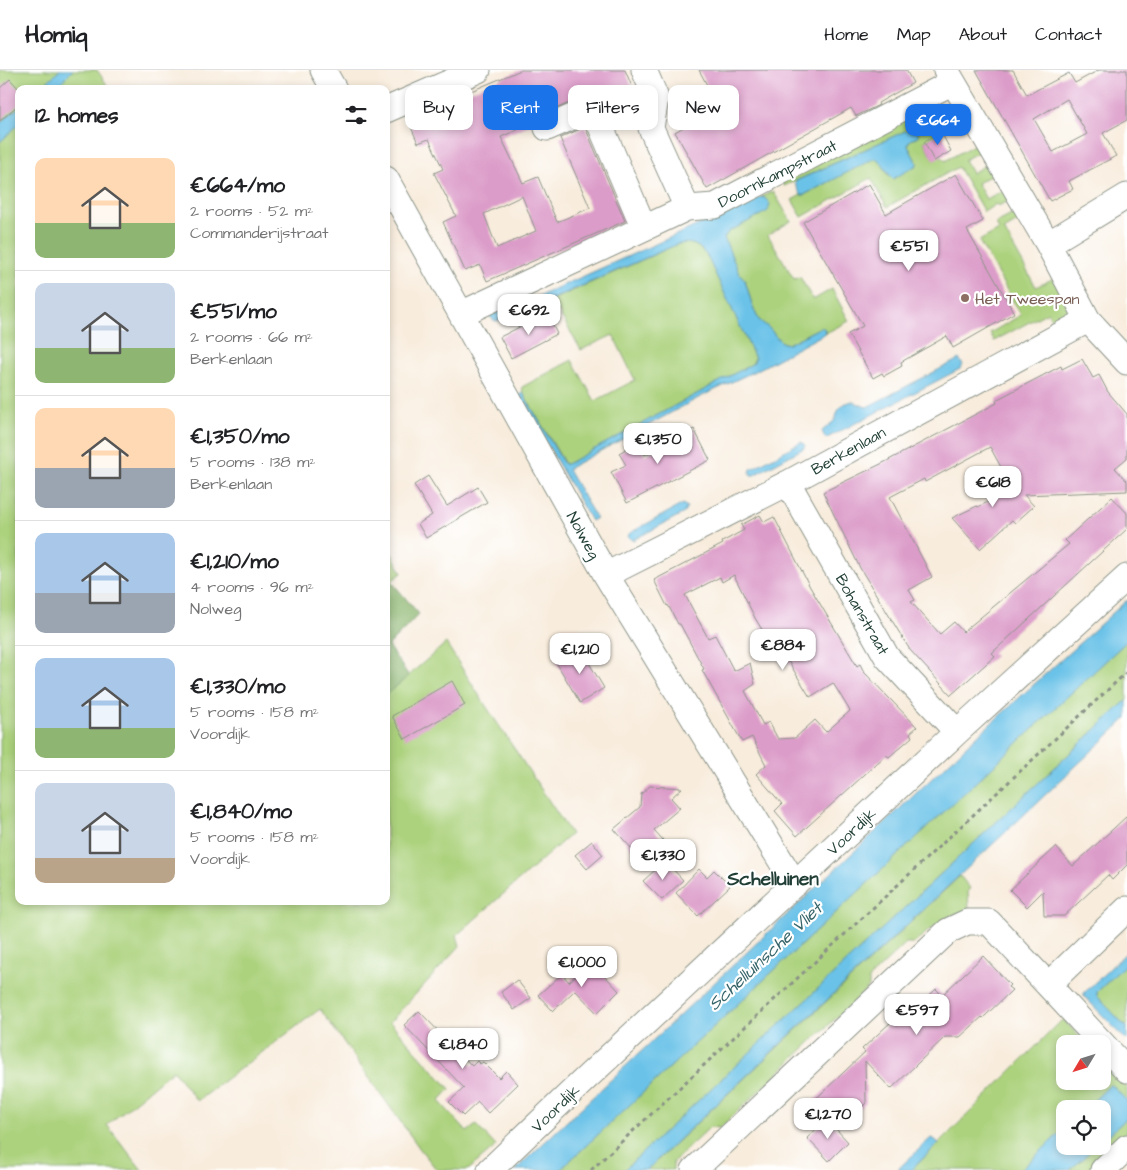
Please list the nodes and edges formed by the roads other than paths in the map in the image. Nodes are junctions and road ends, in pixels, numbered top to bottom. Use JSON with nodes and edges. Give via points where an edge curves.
{"nodes":[{"id":1,"x":323,"y":70,"type":"edge"},
{"id":2,"x":478,"y":70,"type":"edge"},
{"id":3,"x":644,"y":70,"type":"edge"},
{"id":4,"x":950,"y":76,"type":"edge"},
{"id":5,"x":332,"y":85,"type":"edge"},
{"id":6,"x":390,"y":108,"type":"edge"},
{"id":7,"x":558,"y":123,"type":"edge"},
{"id":8,"x":390,"y":186,"type":"edge"},
{"id":9,"x":1127,"y":196,"type":"edge"},
{"id":10,"x":687,"y":208,"type":"junction"},
{"id":11,"x":644,"y":228,"type":"junction"},
{"id":12,"x":1048,"y":244,"type":"junction"},
{"id":13,"x":461,"y":314,"type":"junction"},
{"id":14,"x":1088,"y":320,"type":"junction"},
{"id":15,"x":1127,"y":362,"type":"edge"},
{"id":16,"x":788,"y":483,"type":"junction"},
{"id":17,"x":606,"y":576,"type":"junction"},
{"id":18,"x":1127,"y":577,"type":"edge"},
{"id":19,"x":957,"y":732,"type":"junction"},
{"id":20,"x":795,"y":884,"type":"junction"},
{"id":21,"x":1127,"y":909,"type":"edge"},
{"id":22,"x":1048,"y":985,"type":"junction"},
{"id":23,"x":1127,"y":1070,"type":"edge"},
{"id":24,"x":1127,"y":1147,"type":"edge"},
{"id":25,"x":490,"y":1170,"type":"edge"},
{"id":26,"x":694,"y":1170,"type":"edge"},
{"id":27,"x":1103,"y":1170,"type":"edge"}],
"edges":[{"from":1,"to":5,"type":"street"},
{"from":2,"to":6,"type":"street"},
{"from":3,"to":10,"type":"street","via":[[656,98],[652,128]]},
{"from":4,"to":10,"type":"street","name":"Doornkampstraat","via":[[715,206]]},
{"from":4,"to":12,"type":"street"},
{"from":7,"to":11,"type":"street","via":[[593,108]]},
{"from":8,"to":13,"type":"street","name":"Nolweg"},
{"from":9,"to":12,"type":"street"},
{"from":10,"to":11,"type":"street","name":"Doornkampstraat"},
{"from":11,"to":13,"type":"street","name":"Doornkampstraat"},
{"from":12,"to":14,"type":"street"},
{"from":13,"to":17,"type":"street","name":"Nolweg"},
{"from":14,"to":15,"type":"street"},
{"from":14,"to":16,"type":"street","name":"Berkenlaan"},
{"from":16,"to":17,"type":"street","name":"Berkenlaan"},
{"from":16,"to":19,"type":"street","name":"Bohanstraat","via":[[887,657]]},
{"from":17,"to":20,"type":"street","name":"Nolweg"},
{"from":18,"to":19,"type":"street","name":"Voordijk"},
{"from":19,"to":20,"type":"street","name":"Voordijk"},
{"from":20,"to":25,"type":"street","name":"Voordijk"},
{"from":21,"to":22,"type":"street"},
{"from":22,"to":23,"type":"street"},
{"from":22,"to":26,"type":"street","via":[[989,922],[966,922],[948,931]]},
{"from":24,"to":27,"type":"street"}]}
